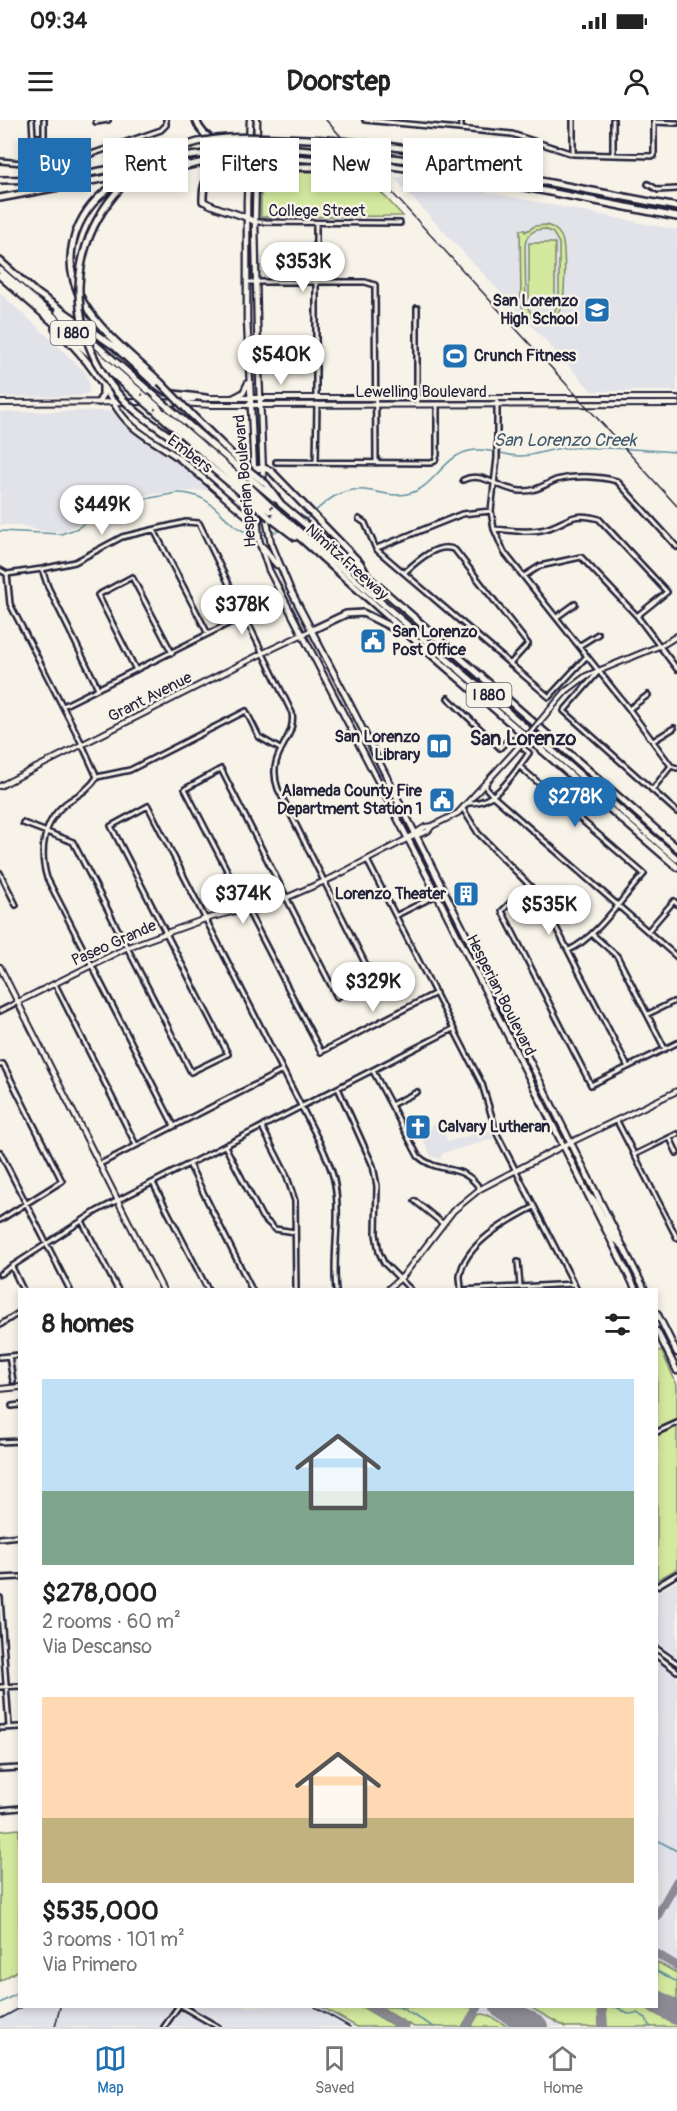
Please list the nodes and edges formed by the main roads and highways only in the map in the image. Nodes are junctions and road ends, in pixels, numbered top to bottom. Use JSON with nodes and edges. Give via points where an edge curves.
{"nodes":[{"id":1,"x":196,"y":120,"type":"edge"},
{"id":2,"x":250,"y":120,"type":"edge"},
{"id":3,"x":257,"y":120,"type":"edge"},
{"id":4,"x":210,"y":138,"type":"edge"},
{"id":5,"x":299,"y":149,"type":"edge"},
{"id":6,"x":200,"y":154,"type":"edge"},
{"id":7,"x":200,"y":161,"type":"edge"},
{"id":8,"x":200,"y":163,"type":"edge"},
{"id":9,"x":391,"y":166,"type":"edge"},
{"id":10,"x":311,"y":167,"type":"edge"},
{"id":11,"x":0,"y":180,"type":"edge"},
{"id":12,"x":552,"y":184,"type":"junction"},
{"id":13,"x":0,"y":198,"type":"edge"},
{"id":14,"x":203,"y":201,"type":"joint"},
{"id":15,"x":677,"y":207,"type":"edge"},
{"id":16,"x":247,"y":217,"type":"junction"},
{"id":17,"x":677,"y":217,"type":"edge"},
{"id":18,"x":255,"y":222,"type":"junction"},
{"id":19,"x":0,"y":261,"type":"edge"},
{"id":20,"x":0,"y":270,"type":"edge"},
{"id":21,"x":0,"y":276,"type":"edge"},
{"id":22,"x":8,"y":283,"type":"junction"},
{"id":23,"x":34,"y":291,"type":"junction"},
{"id":24,"x":250,"y":377,"type":"junction"},
{"id":25,"x":103,"y":383,"type":"junction"},
{"id":26,"x":142,"y":397,"type":"junction"},
{"id":27,"x":250,"y":397,"type":"junction"},
{"id":28,"x":261,"y":397,"type":"junction"},
{"id":29,"x":206,"y":398,"type":"junction"},
{"id":30,"x":233,"y":398,"type":"junction"},
{"id":31,"x":677,"y":398,"type":"edge"},
{"id":32,"x":99,"y":402,"type":"junction"},
{"id":33,"x":113,"y":402,"type":"junction"},
{"id":34,"x":0,"y":403,"type":"edge"},
{"id":35,"x":677,"y":404,"type":"edge"},
{"id":36,"x":168,"y":405,"type":"junction"},
{"id":37,"x":250,"y":405,"type":"junction"},
{"id":38,"x":261,"y":405,"type":"junction"},
{"id":39,"x":264,"y":468,"type":"junction"},
{"id":40,"x":253,"y":469,"type":"junction"},
{"id":41,"x":250,"y":494,"type":"junction"},
{"id":42,"x":280,"y":504,"type":"junction"},
{"id":43,"x":257,"y":523,"type":"junction"},
{"id":44,"x":283,"y":523,"type":"junction"},
{"id":45,"x":297,"y":535,"type":"junction"},
{"id":46,"x":260,"y":545,"type":"junction"},
{"id":47,"x":279,"y":567,"type":"junction"},
{"id":48,"x":369,"y":578,"type":"junction"},
{"id":49,"x":312,"y":630,"type":"junction"},
{"id":50,"x":303,"y":634,"type":"junction"},
{"id":51,"x":410,"y":636,"type":"junction"},
{"id":52,"x":677,"y":636,"type":"edge"},
{"id":53,"x":0,"y":786,"type":"edge"},
{"id":54,"x":415,"y":835,"type":"junction"},
{"id":55,"x":407,"y":839,"type":"junction"},
{"id":56,"x":677,"y":848,"type":"edge"},
{"id":57,"x":677,"y":859,"type":"edge"},
{"id":58,"x":677,"y":867,"type":"edge"},
{"id":59,"x":0,"y":967,"type":"edge"},
{"id":60,"x":18,"y":1002,"type":"junction"},
{"id":61,"x":529,"y":1078,"type":"junction"},
{"id":62,"x":543,"y":1088,"type":"junction"},
{"id":63,"x":677,"y":1091,"type":"edge"},
{"id":64,"x":570,"y":1142,"type":"junction"},
{"id":65,"x":563,"y":1146,"type":"junction"},
{"id":66,"x":588,"y":1195,"type":"junction"},
{"id":67,"x":609,"y":1219,"type":"junction"},
{"id":68,"x":601,"y":1220,"type":"junction"},
{"id":69,"x":623,"y":1247,"type":"junction"},
{"id":70,"x":162,"y":1288,"type":"edge"},
{"id":71,"x":390,"y":1288,"type":"edge"},
{"id":72,"x":635,"y":1288,"type":"edge"},
{"id":73,"x":644,"y":1288,"type":"edge"},
{"id":74,"x":658,"y":1315,"type":"edge"},
{"id":75,"x":658,"y":1333,"type":"edge"},
{"id":76,"x":677,"y":1353,"type":"edge"},
{"id":77,"x":677,"y":1371,"type":"edge"},
{"id":78,"x":18,"y":1387,"type":"edge"},
{"id":79,"x":0,"y":1389,"type":"edge"}],
"edges":[{"from":1,"to":4,"type":"highway"},
{"from":2,"to":16,"type":"main road","name":"Hesperian Boulevard"},
{"from":3,"to":18,"type":"main road","name":"Hesperian Boulevard"},
{"from":5,"to":12,"type":"highway","bridge":true,"via":[[469,168]]},
{"from":6,"to":11,"type":"highway","via":[[57,179]]},
{"from":7,"to":13,"type":"highway"},
{"from":8,"to":42,"type":"highway","bridge":true,"via":[[111,187],[88,208],[80,222],[74,237],[72,276],[83,305],[98,323],[266,484]]},
{"from":9,"to":17,"type":"highway","via":[[494,181]]},
{"from":10,"to":14,"type":"highway","bridge":true,"via":[[222,169],[210,174],[203,186]]},
{"from":12,"to":15,"type":"highway"},
{"from":12,"to":41,"type":"highway","bridge":true,"via":[[522,173],[432,153],[363,143],[243,137],[211,139],[166,153],[140,170],[112,198],[92,232],[82,262],[80,301],[87,340],[100,369],[118,394],[146,419]]},
{"from":14,"to":16,"type":"main road","name":"College Street"},
{"from":16,"to":18,"type":"main road","name":"College Street"},
{"from":16,"to":24,"type":"main road","name":"Hesperian Boulevard"},
{"from":18,"to":28,"type":"main road","name":"Hesperian Boulevard"},
{"from":19,"to":23,"type":"highway","name":"Nimitz Freeway","number":"I 880"},
{"from":20,"to":26,"type":"highway","number":"I 880"},
{"from":21,"to":22,"type":"highway","name":"Nimitz Freeway","number":"I 880"},
{"from":22,"to":25,"type":"highway","via":[[60,332]]},
{"from":22,"to":26,"type":"highway","name":"Nimitz Freeway","number":"I 880"},
{"from":23,"to":29,"type":"highway","via":[[115,347],[160,387],[174,394]]},
{"from":23,"to":36,"type":"highway","name":"Nimitz Freeway","number":"I 880","bridge":true},
{"from":24,"to":27,"type":"main road","name":"Hesperian Boulevard"},
{"from":24,"to":30,"type":"main road","via":[[245,392]]},
{"from":25,"to":32,"type":"highway"},
{"from":25,"to":33,"type":"highway"},
{"from":26,"to":41,"type":"highway","name":"Nimitz Freeway","number":"I 880","bridge":true},
{"from":27,"to":28,"type":"main road","name":"Lewelling Boulevard"},
{"from":27,"to":30,"type":"main road","name":"Lewelling Boulevard"},
{"from":27,"to":37,"type":"main road","name":"Hesperian Boulevard"},
{"from":28,"to":31,"type":"main road","name":"Lewelling Boulevard"},
{"from":28,"to":38,"type":"main road","name":"Hesperian Boulevard"},
{"from":29,"to":30,"type":"main road","name":"Lewelling Boulevard"},
{"from":29,"to":36,"type":"main road","name":"Lewelling Boulevard"},
{"from":32,"to":33,"type":"main road","name":"Lewelling Boulevard"},
{"from":32,"to":34,"type":"main road","name":"Lewelling Boulevard"},
{"from":33,"to":36,"type":"main road","name":"Lewelling Boulevard"},
{"from":33,"to":43,"type":"main road","name":"Embers","via":[[130,426],[177,457]]},
{"from":35,"to":38,"type":"main road","name":"Lewelling Boulevard"},
{"from":36,"to":37,"type":"main road","name":"Lewelling Boulevard"},
{"from":36,"to":42,"type":"highway","name":"Nimitz Freeway","number":"I 880","bridge":true},
{"from":37,"to":38,"type":"main road","name":"Lewelling Boulevard"},
{"from":37,"to":40,"type":"main road","name":"Hesperian Boulevard"},
{"from":38,"to":39,"type":"main road","name":"Hesperian Boulevard"},
{"from":39,"to":40,"type":"highway"},
{"from":39,"to":47,"type":"main road","name":"Hesperian Boulevard","via":[[269,538]]},
{"from":39,"to":48,"type":"highway","via":[[360,563]]},
{"from":40,"to":43,"type":"main road","name":"Hesperian Boulevard"},
{"from":41,"to":44,"type":"highway","name":"Nimitz Freeway","number":"I 880","bridge":true},
{"from":41,"to":44,"type":"highway","bridge":true,"via":[[270,518]]},
{"from":42,"to":48,"type":"highway","name":"Nimitz Freeway","number":"I 880"},
{"from":43,"to":46,"type":"main road","name":"Hesperian Boulevard"},
{"from":44,"to":45,"type":"highway"},
{"from":44,"to":45,"type":"highway","number":"I 880"},
{"from":45,"to":51,"type":"highway","name":"Nimitz Freeway","number":"I 880"},
{"from":45,"to":57,"type":"highway","number":"I 880"},
{"from":46,"to":47,"type":"main road"},
{"from":46,"to":50,"type":"main road","name":"Hesperian Boulevard"},
{"from":47,"to":49,"type":"main road","name":"Hesperian Boulevard"},
{"from":48,"to":56,"type":"highway","name":"Nimitz Freeway","number":"I 880"},
{"from":49,"to":50,"type":"main road","name":"Grant Avenue"},
{"from":49,"to":51,"type":"highway","via":[[346,614],[363,613]]},
{"from":49,"to":54,"type":"main road","name":"Hesperian Boulevard"},
{"from":50,"to":53,"type":"main road","name":"Grant Avenue"},
{"from":50,"to":55,"type":"main road","name":"Hesperian Boulevard"},
{"from":51,"to":58,"type":"highway","name":"Nimitz Freeway","number":"I 880"},
{"from":52,"to":54,"type":"main road","name":"Paseo Grande","bridge":true,"via":[[575,683],[463,809]]},
{"from":54,"to":55,"type":"main road","name":"Paseo Grande"},
{"from":54,"to":62,"type":"main road","name":"Hesperian Boulevard"},
{"from":55,"to":60,"type":"main road","name":"Paseo Grande","via":[[286,898],[205,919],[128,947]]},
{"from":55,"to":61,"type":"main road","name":"Hesperian Boulevard"},
{"from":59,"to":60,"type":"main road"},
{"from":60,"to":70,"type":"main road"},
{"from":61,"to":62,"type":"main road"},
{"from":61,"to":65,"type":"main road","name":"Hesperian Boulevard"},
{"from":62,"to":64,"type":"main road","name":"Hesperian Boulevard"},
{"from":63,"to":64,"type":"main road"},
{"from":64,"to":65,"type":"main road"},
{"from":64,"to":67,"type":"main road","name":"Hesperian Boulevard"},
{"from":65,"to":66,"type":"main road","name":"Hesperian Boulevard"},
{"from":65,"to":71,"type":"main road","via":[[465,1200]]},
{"from":66,"to":67,"type":"main road","via":[[603,1217]]},
{"from":66,"to":68,"type":"main road","name":"Hesperian Boulevard"},
{"from":67,"to":69,"type":"main road","name":"Hesperian Boulevard"},
{"from":68,"to":69,"type":"main road"},
{"from":68,"to":72,"type":"main road","name":"Hesperian Boulevard"},
{"from":69,"to":73,"type":"main road","name":"Hesperian Boulevard"},
{"from":74,"to":76,"type":"main road"},
{"from":75,"to":77,"type":"main road"},
{"from":78,"to":79,"type":"main road"}]}
